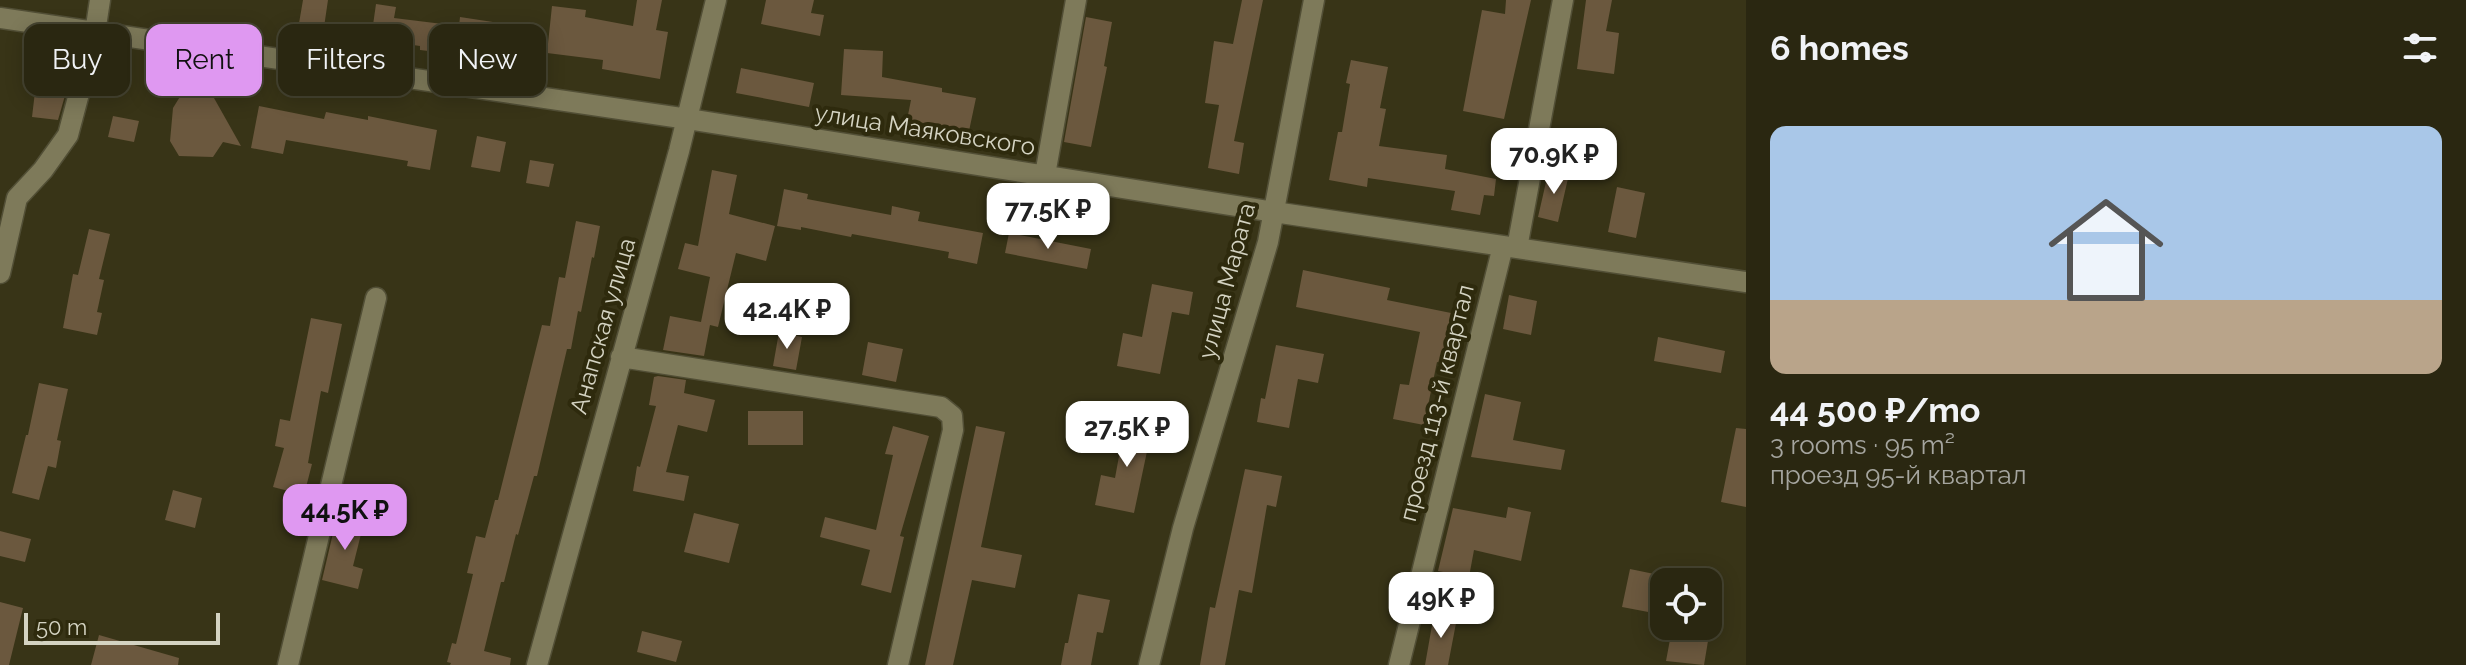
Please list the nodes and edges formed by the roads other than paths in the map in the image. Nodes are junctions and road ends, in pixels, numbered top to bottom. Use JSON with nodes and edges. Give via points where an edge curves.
{"nodes":[{"id":1,"x":100,"y":0,"type":"edge"},
{"id":2,"x":716,"y":0,"type":"edge"},
{"id":3,"x":1076,"y":0,"type":"edge"},
{"id":4,"x":1314,"y":0,"type":"edge"},
{"id":5,"x":1563,"y":0,"type":"edge"},
{"id":6,"x":0,"y":18,"type":"edge"},
{"id":7,"x":38,"y":24,"type":"edge"},
{"id":8,"x":96,"y":24,"type":"edge"},
{"id":9,"x":130,"y":38,"type":"edge"},
{"id":10,"x":78,"y":96,"type":"edge"},
{"id":11,"x":688,"y":119,"type":"junction"},
{"id":12,"x":1045,"y":175,"type":"junction"},
{"id":13,"x":1274,"y":212,"type":"junction"},
{"id":14,"x":1510,"y":247,"type":"junction"},
{"id":15,"x":0,"y":273,"type":"edge"},
{"id":16,"x":1746,"y":282,"type":"edge"},
{"id":17,"x":376,"y":298,"type":"dead end"},
{"id":18,"x":621,"y":357,"type":"junction"},
{"id":19,"x":288,"y":665,"type":"edge"},
{"id":20,"x":537,"y":665,"type":"edge"},
{"id":21,"x":898,"y":665,"type":"edge"},
{"id":22,"x":1149,"y":665,"type":"edge"},
{"id":23,"x":1399,"y":665,"type":"edge"}],
"edges":[{"from":1,"to":8,"type":"street"},
{"from":2,"to":11,"type":"street","name":"Анапская улица"},
{"from":3,"to":12,"type":"street"},
{"from":4,"to":13,"type":"street","name":"улица Марата"},
{"from":5,"to":14,"type":"street","name":"проезд 113-й квартал"},
{"from":6,"to":7,"type":"street","name":"улица Маяковского"},
{"from":9,"to":11,"type":"street","name":"улица Маяковского"},
{"from":10,"to":15,"type":"street","via":[[68,135],[17,198]]},
{"from":11,"to":12,"type":"street","name":"улица Маяковского"},
{"from":11,"to":18,"type":"street","name":"Анапская улица"},
{"from":12,"to":13,"type":"street","name":"улица Маяковского"},
{"from":13,"to":14,"type":"street","name":"улица Маяковского"},
{"from":13,"to":22,"type":"street","name":"улица Марата"},
{"from":14,"to":16,"type":"street","name":"улица Маяковского"},
{"from":14,"to":23,"type":"street","name":"проезд 113-й квартал"},
{"from":17,"to":19,"type":"street"},
{"from":18,"to":20,"type":"street","name":"Анапская улица"},
{"from":18,"to":21,"type":"street","via":[[941,407],[952,416]]}]}
